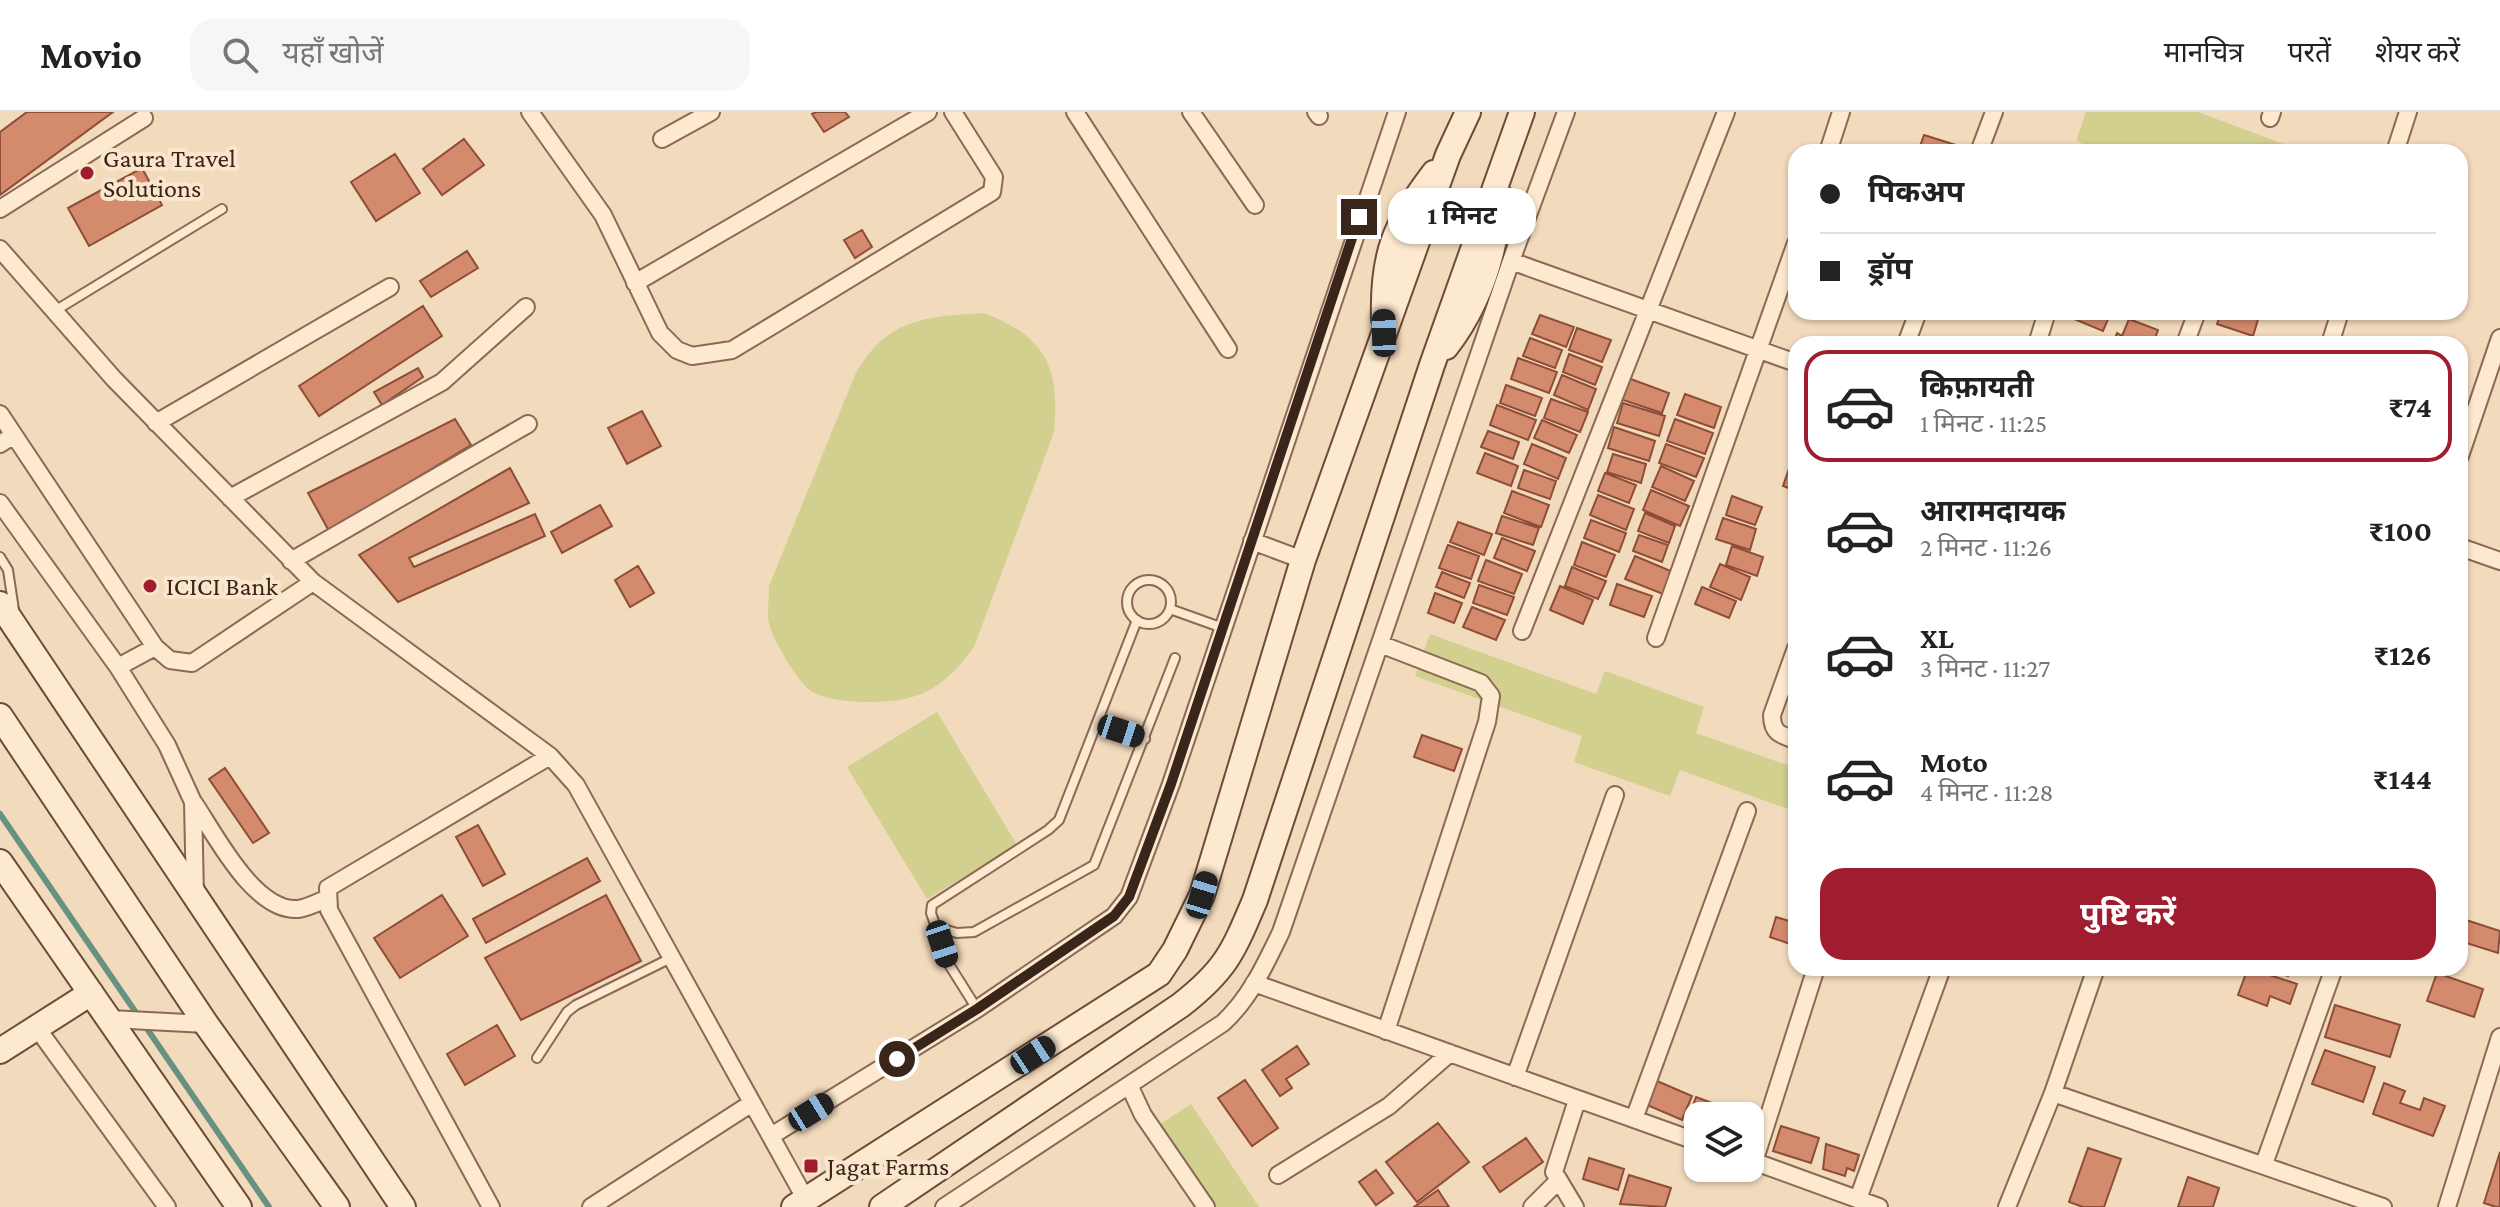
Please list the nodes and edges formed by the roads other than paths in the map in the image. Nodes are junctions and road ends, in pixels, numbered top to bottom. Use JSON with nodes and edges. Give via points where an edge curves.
{"nodes":[{"id":1,"x":530,"y":112,"type":"edge"},
{"id":2,"x":711,"y":112,"type":"edge"},
{"id":3,"x":928,"y":112,"type":"edge"},
{"id":4,"x":953,"y":112,"type":"edge"},
{"id":5,"x":1075,"y":112,"type":"edge"},
{"id":6,"x":1191,"y":112,"type":"edge"},
{"id":7,"x":1397,"y":112,"type":"edge"},
{"id":8,"x":1468,"y":112,"type":"edge"},
{"id":9,"x":1522,"y":112,"type":"edge"},
{"id":10,"x":1566,"y":112,"type":"edge"},
{"id":11,"x":1726,"y":112,"type":"edge"},
{"id":12,"x":1841,"y":112,"type":"edge"},
{"id":13,"x":1994,"y":112,"type":"edge"},
{"id":14,"x":2408,"y":112,"type":"edge"},
{"id":15,"x":144,"y":118,"type":"dead end"},
{"id":16,"x":662,"y":139,"type":"dead end"},
{"id":17,"x":1831,"y":144,"type":"edge"},
{"id":18,"x":1982,"y":144,"type":"edge"},
{"id":19,"x":2398,"y":144,"type":"edge"},
{"id":20,"x":1255,"y":205,"type":"dead end"},
{"id":21,"x":0,"y":209,"type":"edge"},
{"id":22,"x":222,"y":209,"type":"dead end"},
{"id":23,"x":0,"y":249,"type":"edge"},
{"id":24,"x":1511,"y":261,"type":"junction"},
{"id":25,"x":1788,"y":266,"type":"edge"},
{"id":26,"x":635,"y":283,"type":"junction"},
{"id":27,"x":390,"y":287,"type":"dead end"},
{"id":28,"x":526,"y":307,"type":"dead end"},
{"id":29,"x":1645,"y":310,"type":"junction"},
{"id":30,"x":53,"y":312,"type":"junction"},
{"id":31,"x":2500,"y":338,"type":"edge"},
{"id":32,"x":1228,"y":349,"type":"dead end"},
{"id":33,"x":1759,"y":349,"type":"junction"},
{"id":34,"x":1788,"y":360,"type":"edge"},
{"id":35,"x":0,"y":414,"type":"edge"},
{"id":36,"x":156,"y":423,"type":"junction"},
{"id":37,"x":528,"y":424,"type":"dead end"},
{"id":38,"x":2468,"y":432,"type":"edge"},
{"id":39,"x":7,"y":439,"type":"edge"},
{"id":40,"x":230,"y":498,"type":"junction"},
{"id":41,"x":0,"y":503,"type":"edge"},
{"id":42,"x":1252,"y":541,"type":"junction"},
{"id":43,"x":2468,"y":550,"type":"edge"},
{"id":44,"x":0,"y":557,"type":"edge"},
{"id":45,"x":1303,"y":560,"type":"junction"},
{"id":46,"x":291,"y":561,"type":"junction"},
{"id":47,"x":2500,"y":561,"type":"edge"},
{"id":48,"x":313,"y":582,"type":"junction"},
{"id":49,"x":0,"y":604,"type":"edge"},
{"id":50,"x":1170,"y":609,"type":"junction"},
{"id":51,"x":1137,"y":620,"type":"junction"},
{"id":52,"x":1223,"y":628,"type":"junction"},
{"id":53,"x":18,"y":630,"type":"junction"},
{"id":54,"x":1522,"y":631,"type":"dead end"},
{"id":55,"x":1656,"y":638,"type":"dead end"},
{"id":56,"x":1380,"y":644,"type":"junction"},
{"id":57,"x":155,"y":647,"type":"junction"},
{"id":58,"x":1175,"y":658,"type":"dead end"},
{"id":59,"x":118,"y":667,"type":"junction"},
{"id":60,"x":1788,"y":670,"type":"edge"},
{"id":61,"x":0,"y":716,"type":"edge"},
{"id":62,"x":1097,"y":723,"type":"junction"},
{"id":63,"x":1788,"y":737,"type":"edge"},
{"id":64,"x":1145,"y":739,"type":"junction"},
{"id":65,"x":550,"y":756,"type":"junction"},
{"id":66,"x":1615,"y":795,"type":"dead end"},
{"id":67,"x":193,"y":802,"type":"junction"},
{"id":68,"x":1747,"y":811,"type":"dead end"},
{"id":69,"x":0,"y":862,"type":"edge"},
{"id":70,"x":195,"y":898,"type":"junction"},
{"id":71,"x":328,"y":898,"type":"junction"},
{"id":72,"x":936,"y":927,"type":"junction"},
{"id":73,"x":671,"y":958,"type":"junction"},
{"id":74,"x":1813,"y":976,"type":"edge"},
{"id":75,"x":1939,"y":976,"type":"edge"},
{"id":76,"x":2093,"y":976,"type":"edge"},
{"id":77,"x":2331,"y":976,"type":"edge"},
{"id":78,"x":1254,"y":983,"type":"junction"},
{"id":79,"x":91,"y":993,"type":"junction"},
{"id":80,"x":977,"y":1009,"type":"junction"},
{"id":81,"x":120,"y":1020,"type":"junction"},
{"id":82,"x":206,"y":1024,"type":"junction"},
{"id":83,"x":37,"y":1028,"type":"junction"},
{"id":84,"x":1386,"y":1031,"type":"junction"},
{"id":85,"x":2500,"y":1037,"type":"edge"},
{"id":86,"x":0,"y":1051,"type":"edge"},
{"id":87,"x":1450,"y":1053,"type":"junction"},
{"id":88,"x":537,"y":1058,"type":"dead end"},
{"id":89,"x":1515,"y":1077,"type":"junction"},
{"id":90,"x":1129,"y":1085,"type":"junction"},
{"id":91,"x":2053,"y":1093,"type":"junction"},
{"id":92,"x":1577,"y":1100,"type":"junction"},
{"id":93,"x":752,"y":1103,"type":"junction"},
{"id":94,"x":1634,"y":1119,"type":"junction"},
{"id":95,"x":1764,"y":1125,"type":"edge"},
{"id":96,"x":771,"y":1136,"type":"junction"},
{"id":97,"x":1684,"y":1137,"type":"edge"},
{"id":98,"x":2264,"y":1164,"type":"junction"},
{"id":99,"x":1764,"y":1165,"type":"edge"},
{"id":100,"x":1278,"y":1175,"type":"dead end"},
{"id":101,"x":1558,"y":1181,"type":"junction"},
{"id":102,"x":1858,"y":1199,"type":"junction"},
{"id":103,"x":910,"y":1200,"type":"edge"},
{"id":104,"x":800,"y":1203,"type":"edge"},
{"id":105,"x":167,"y":1207,"type":"edge"},
{"id":106,"x":239,"y":1207,"type":"edge"},
{"id":107,"x":337,"y":1207,"type":"edge"},
{"id":108,"x":403,"y":1207,"type":"edge"},
{"id":109,"x":491,"y":1207,"type":"edge"},
{"id":110,"x":591,"y":1207,"type":"edge"},
{"id":111,"x":882,"y":1207,"type":"edge"},
{"id":112,"x":944,"y":1207,"type":"edge"},
{"id":113,"x":1206,"y":1207,"type":"edge"},
{"id":114,"x":1532,"y":1207,"type":"edge"},
{"id":115,"x":1575,"y":1207,"type":"edge"},
{"id":116,"x":1879,"y":1207,"type":"edge"},
{"id":117,"x":2007,"y":1207,"type":"edge"},
{"id":118,"x":2383,"y":1207,"type":"edge"},
{"id":119,"x":2447,"y":1207,"type":"edge"}],
"edges":[{"from":1,"to":26,"type":"street","via":[[603,215]]},
{"from":2,"to":16,"type":"street"},
{"from":3,"to":26,"type":"street"},
{"from":4,"to":26,"type":"street","via":[[994,177],[992,192],[732,350],[704,356],[677,350],[660,333]]},
{"from":5,"to":32,"type":"street"},
{"from":6,"to":20,"type":"street"},
{"from":7,"to":42,"type":"street"},
{"from":8,"to":45,"type":"street","via":[[1448,155],[1405,212],[1383,275],[1384,333]]},
{"from":9,"to":103,"type":"street","via":[[1432,365],[1255,900],[1230,958],[1214,979],[1181,1005]]},
{"from":10,"to":24,"type":"street"},
{"from":11,"to":29,"type":"street"},
{"from":12,"to":17,"type":"street"},
{"from":13,"to":18,"type":"street"},
{"from":14,"to":19,"type":"street"},
{"from":15,"to":21,"type":"street"},
{"from":22,"to":30,"type":"lane"},
{"from":23,"to":30,"type":"street"},
{"from":24,"to":29,"type":"street"},
{"from":24,"to":56,"type":"street"},
{"from":25,"to":33,"type":"street"},
{"from":27,"to":36,"type":"street"},
{"from":28,"to":40,"type":"street","via":[[442,382]]},
{"from":29,"to":33,"type":"street"},
{"from":29,"to":54,"type":"street"},
{"from":30,"to":36,"type":"street"},
{"from":31,"to":38,"type":"street"},
{"from":33,"to":34,"type":"street"},
{"from":33,"to":55,"type":"street"},
{"from":35,"to":39,"type":"street"},
{"from":36,"to":40,"type":"street"},
{"from":37,"to":46,"type":"street"},
{"from":39,"to":57,"type":"street"},
{"from":40,"to":46,"type":"street"},
{"from":41,"to":59,"type":"street"},
{"from":42,"to":45,"type":"street"},
{"from":42,"to":52,"type":"street"},
{"from":43,"to":47,"type":"street"},
{"from":44,"to":53,"type":"lane","via":[[8,570]]},
{"from":45,"to":104,"type":"street","via":[[1202,895],[1159,974]]},
{"from":46,"to":48,"type":"street"},
{"from":48,"to":57,"type":"street","via":[[192,663],[170,660]]},
{"from":48,"to":65,"type":"street"},
{"from":49,"to":53,"type":"street"},
{"from":50,"to":51,"type":"lane","via":[[1154,623]]},
{"from":50,"to":51,"type":"lane","via":[[1165,586],[1141,581],[1129,591],[1127,603]]},
{"from":50,"to":52,"type":"lane"},
{"from":51,"to":62,"type":"lane"},
{"from":52,"to":80,"type":"street","via":[[1129,897],[1114,916]]},
{"from":53,"to":70,"type":"street"},
{"from":56,"to":78,"type":"street","via":[[1281,932]]},
{"from":56,"to":84,"type":"street","via":[[1481,683],[1491,696]]},
{"from":57,"to":59,"type":"street"},
{"from":58,"to":64,"type":"lane"},
{"from":59,"to":67,"type":"street","via":[[167,745]]},
{"from":60,"to":63,"type":"street","via":[[1772,715],[1772,727]]},
{"from":61,"to":82,"type":"street"},
{"from":62,"to":64,"type":"lane"},
{"from":62,"to":72,"type":"lane","via":[[1059,820],[937,901],[931,913]]},
{"from":64,"to":72,"type":"lane","via":[[1094,865],[974,932]]},
{"from":65,"to":71,"type":"street","via":[[334,881]]},
{"from":65,"to":73,"type":"street","via":[[586,798]]},
{"from":66,"to":89,"type":"street"},
{"from":67,"to":70,"type":"street"},
{"from":67,"to":71,"type":"street","via":[[248,884],[277,905],[297,909]]},
{"from":68,"to":94,"type":"street"},
{"from":69,"to":79,"type":"street"},
{"from":70,"to":108,"type":"street"},
{"from":71,"to":109,"type":"street","via":[[329,910]]},
{"from":72,"to":80,"type":"lane","via":[[950,966]]},
{"from":73,"to":88,"type":"lane","via":[[576,1005]]},
{"from":73,"to":93,"type":"street"},
{"from":74,"to":95,"type":"street"},
{"from":75,"to":102,"type":"street"},
{"from":76,"to":91,"type":"street"},
{"from":77,"to":98,"type":"street"},
{"from":78,"to":84,"type":"street"},
{"from":78,"to":90,"type":"street","via":[[1223,1023]]},
{"from":79,"to":81,"type":"street"},
{"from":79,"to":83,"type":"street"},
{"from":80,"to":96,"type":"street"},
{"from":81,"to":82,"type":"street"},
{"from":81,"to":106,"type":"street"},
{"from":82,"to":107,"type":"street"},
{"from":83,"to":86,"type":"street"},
{"from":83,"to":105,"type":"street"},
{"from":84,"to":87,"type":"street"},
{"from":85,"to":119,"type":"street"},
{"from":87,"to":89,"type":"street"},
{"from":87,"to":100,"type":"street","via":[[1389,1106]]},
{"from":89,"to":92,"type":"street"},
{"from":90,"to":112,"type":"street"},
{"from":90,"to":113,"type":"street","via":[[1143,1115]]},
{"from":91,"to":98,"type":"street"},
{"from":91,"to":117,"type":"street"},
{"from":92,"to":94,"type":"street"},
{"from":92,"to":101,"type":"street","via":[[1554,1172]]},
{"from":93,"to":96,"type":"street"},
{"from":93,"to":110,"type":"street"},
{"from":94,"to":97,"type":"street"},
{"from":96,"to":104,"type":"street"},
{"from":98,"to":118,"type":"street"},
{"from":99,"to":102,"type":"street"},
{"from":101,"to":114,"type":"street"},
{"from":101,"to":115,"type":"street"},
{"from":102,"to":116,"type":"street"},
{"from":103,"to":111,"type":"street"}]}
